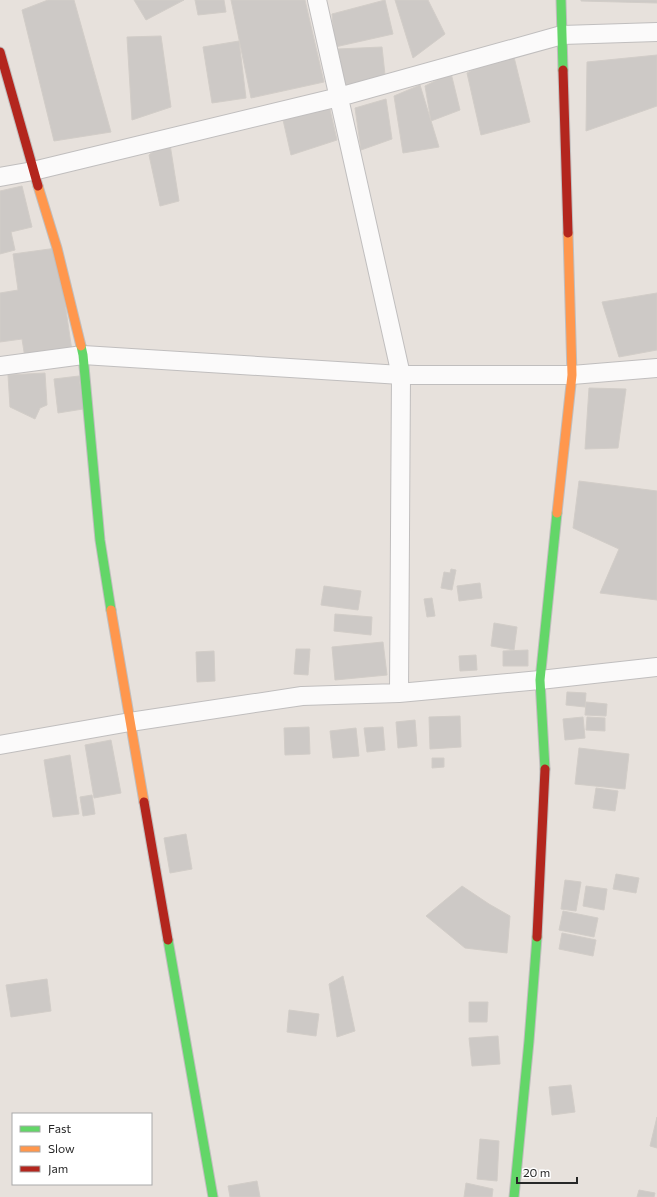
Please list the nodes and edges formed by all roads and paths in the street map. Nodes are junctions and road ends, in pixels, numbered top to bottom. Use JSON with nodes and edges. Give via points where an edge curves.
{"nodes":[{"id":1,"x":317,"y":0,"type":"edge"},
{"id":2,"x":561,"y":0,"type":"edge"},
{"id":3,"x":657,"y":32,"type":"edge"},
{"id":4,"x":562,"y":35,"type":"junction"},
{"id":5,"x":0,"y":52,"type":"edge"},
{"id":6,"x":339,"y":97,"type":"junction"},
{"id":7,"x":33,"y":171,"type":"junction"},
{"id":8,"x":0,"y":177,"type":"edge"},
{"id":9,"x":83,"y":354,"type":"junction"},
{"id":10,"x":0,"y":366,"type":"edge"},
{"id":11,"x":657,"y":368,"type":"edge"},
{"id":12,"x":401,"y":375,"type":"junction"},
{"id":13,"x":572,"y":375,"type":"junction"},
{"id":14,"x":657,"y":667,"type":"edge"},
{"id":15,"x":540,"y":680,"type":"junction"},
{"id":16,"x":399,"y":693,"type":"junction"},
{"id":17,"x":130,"y":722,"type":"junction"},
{"id":18,"x":0,"y":745,"type":"edge"},
{"id":19,"x":212,"y":1197,"type":"edge"},
{"id":20,"x":514,"y":1197,"type":"edge"}],
"edges":[{"from":1,"to":6,"type":"street"},
{"from":2,"to":4,"type":"street"},
{"from":3,"to":4,"type":"street"},
{"from":4,"to":6,"type":"street"},
{"from":4,"to":13,"type":"street"},
{"from":5,"to":7,"type":"street"},
{"from":6,"to":7,"type":"street"},
{"from":6,"to":12,"type":"street"},
{"from":7,"to":8,"type":"street"},
{"from":7,"to":9,"type":"street","via":[[57,248]]},
{"from":9,"to":10,"type":"street"},
{"from":9,"to":12,"type":"street"},
{"from":9,"to":17,"type":"street","via":[[100,540]]},
{"from":11,"to":13,"type":"street"},
{"from":12,"to":13,"type":"street"},
{"from":12,"to":16,"type":"street"},
{"from":13,"to":15,"type":"street"},
{"from":14,"to":15,"type":"street"},
{"from":15,"to":16,"type":"street"},
{"from":15,"to":20,"type":"street","via":[[545,769],[539,902]]},
{"from":16,"to":17,"type":"street","via":[[302,696]]},
{"from":17,"to":18,"type":"street"},
{"from":17,"to":19,"type":"street"}]}
